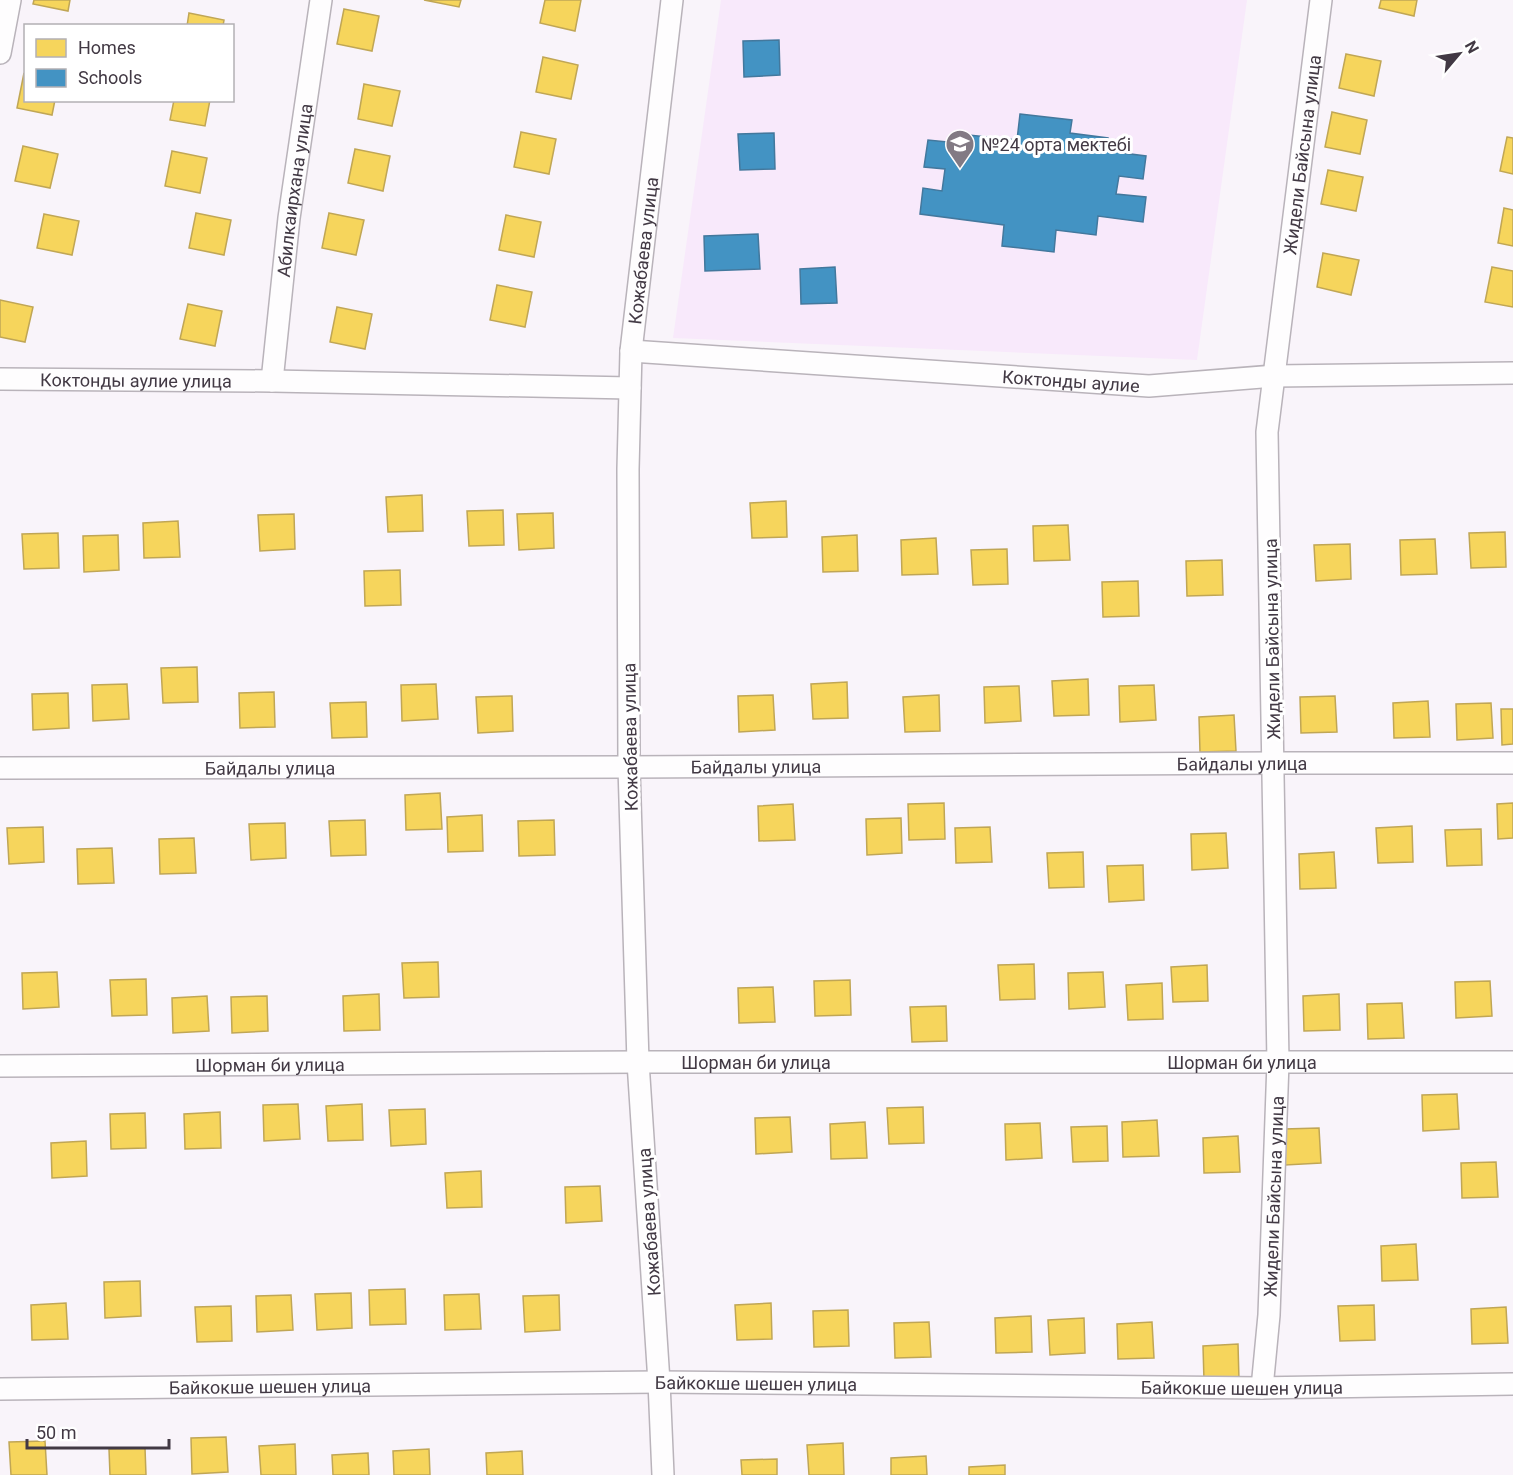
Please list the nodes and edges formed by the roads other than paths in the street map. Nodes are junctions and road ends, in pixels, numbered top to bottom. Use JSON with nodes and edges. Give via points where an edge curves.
{"nodes":[{"id":1,"x":10,"y":0,"type":"edge"},
{"id":2,"x":321,"y":0,"type":"edge"},
{"id":3,"x":672,"y":0,"type":"edge"},
{"id":4,"x":1322,"y":0,"type":"edge"},
{"id":5,"x":0,"y":53,"type":"edge"},
{"id":6,"x":631,"y":351,"type":"junction"},
{"id":7,"x":1513,"y":373,"type":"edge"},
{"id":8,"x":1274,"y":376,"type":"junction"},
{"id":9,"x":0,"y":379,"type":"edge"},
{"id":10,"x":272,"y":381,"type":"junction"},
{"id":11,"x":630,"y":388,"type":"junction"},
{"id":12,"x":1274,"y":763,"type":"junction"},
{"id":13,"x":1513,"y":764,"type":"edge"},
{"id":14,"x":0,"y":768,"type":"edge"},
{"id":15,"x":629,"y":768,"type":"junction"},
{"id":16,"x":638,"y":1062,"type":"junction"},
{"id":17,"x":1278,"y":1062,"type":"junction"},
{"id":18,"x":1513,"y":1062,"type":"edge"},
{"id":19,"x":0,"y":1065,"type":"edge"},
{"id":20,"x":659,"y":1382,"type":"junction"},
{"id":21,"x":1513,"y":1384,"type":"edge"},
{"id":22,"x":1262,"y":1388,"type":"junction"},
{"id":23,"x":0,"y":1389,"type":"edge"},
{"id":24,"x":663,"y":1475,"type":"edge"}],
"edges":[{"from":1,"to":5,"type":"street"},
{"from":2,"to":10,"type":"street","name":"Абилкаирхана улица","via":[[289,218]]},
{"from":3,"to":6,"type":"street","name":"Кожабаева улица"},
{"from":4,"to":8,"type":"street","name":"Жидели Байсына улица"},
{"from":6,"to":8,"type":"street","name":"Коктонды аулие","via":[[1149,386]]},
{"from":6,"to":11,"type":"street","name":"Кожабаева улица"},
{"from":7,"to":8,"type":"street","name":"Коктонды аулие"},
{"from":8,"to":12,"type":"street","name":"Жидели Байсына улица","via":[[1267,432]]},
{"from":9,"to":10,"type":"street","name":"Коктонды аулие улица"},
{"from":10,"to":11,"type":"street","name":"Коктонды аулие улица"},
{"from":11,"to":15,"type":"street","name":"Кожабаева улица"},
{"from":12,"to":13,"type":"street","name":"Байдалы улица"},
{"from":12,"to":15,"type":"street","name":"Байдалы улица"},
{"from":12,"to":17,"type":"street","name":"Жидели Байсына улица"},
{"from":14,"to":15,"type":"street","name":"Байдалы улица"},
{"from":15,"to":16,"type":"street","name":"Кожабаева улица"},
{"from":16,"to":17,"type":"street","name":"Шорман би улица"},
{"from":16,"to":19,"type":"street","name":"Шорман би улица"},
{"from":16,"to":20,"type":"street","name":"Кожабаева улица"},
{"from":17,"to":18,"type":"street","name":"Шорман би улица"},
{"from":17,"to":22,"type":"street","name":"Жидели Байсына улица","via":[[1269,1315]]},
{"from":20,"to":22,"type":"street","name":"Байкокше шешен улица"},
{"from":20,"to":23,"type":"street","name":"Байкокше шешен улица"},
{"from":20,"to":24,"type":"street","name":"Кожабаева улица"},
{"from":21,"to":22,"type":"street","name":"Байкокше шешен улица"}]}
